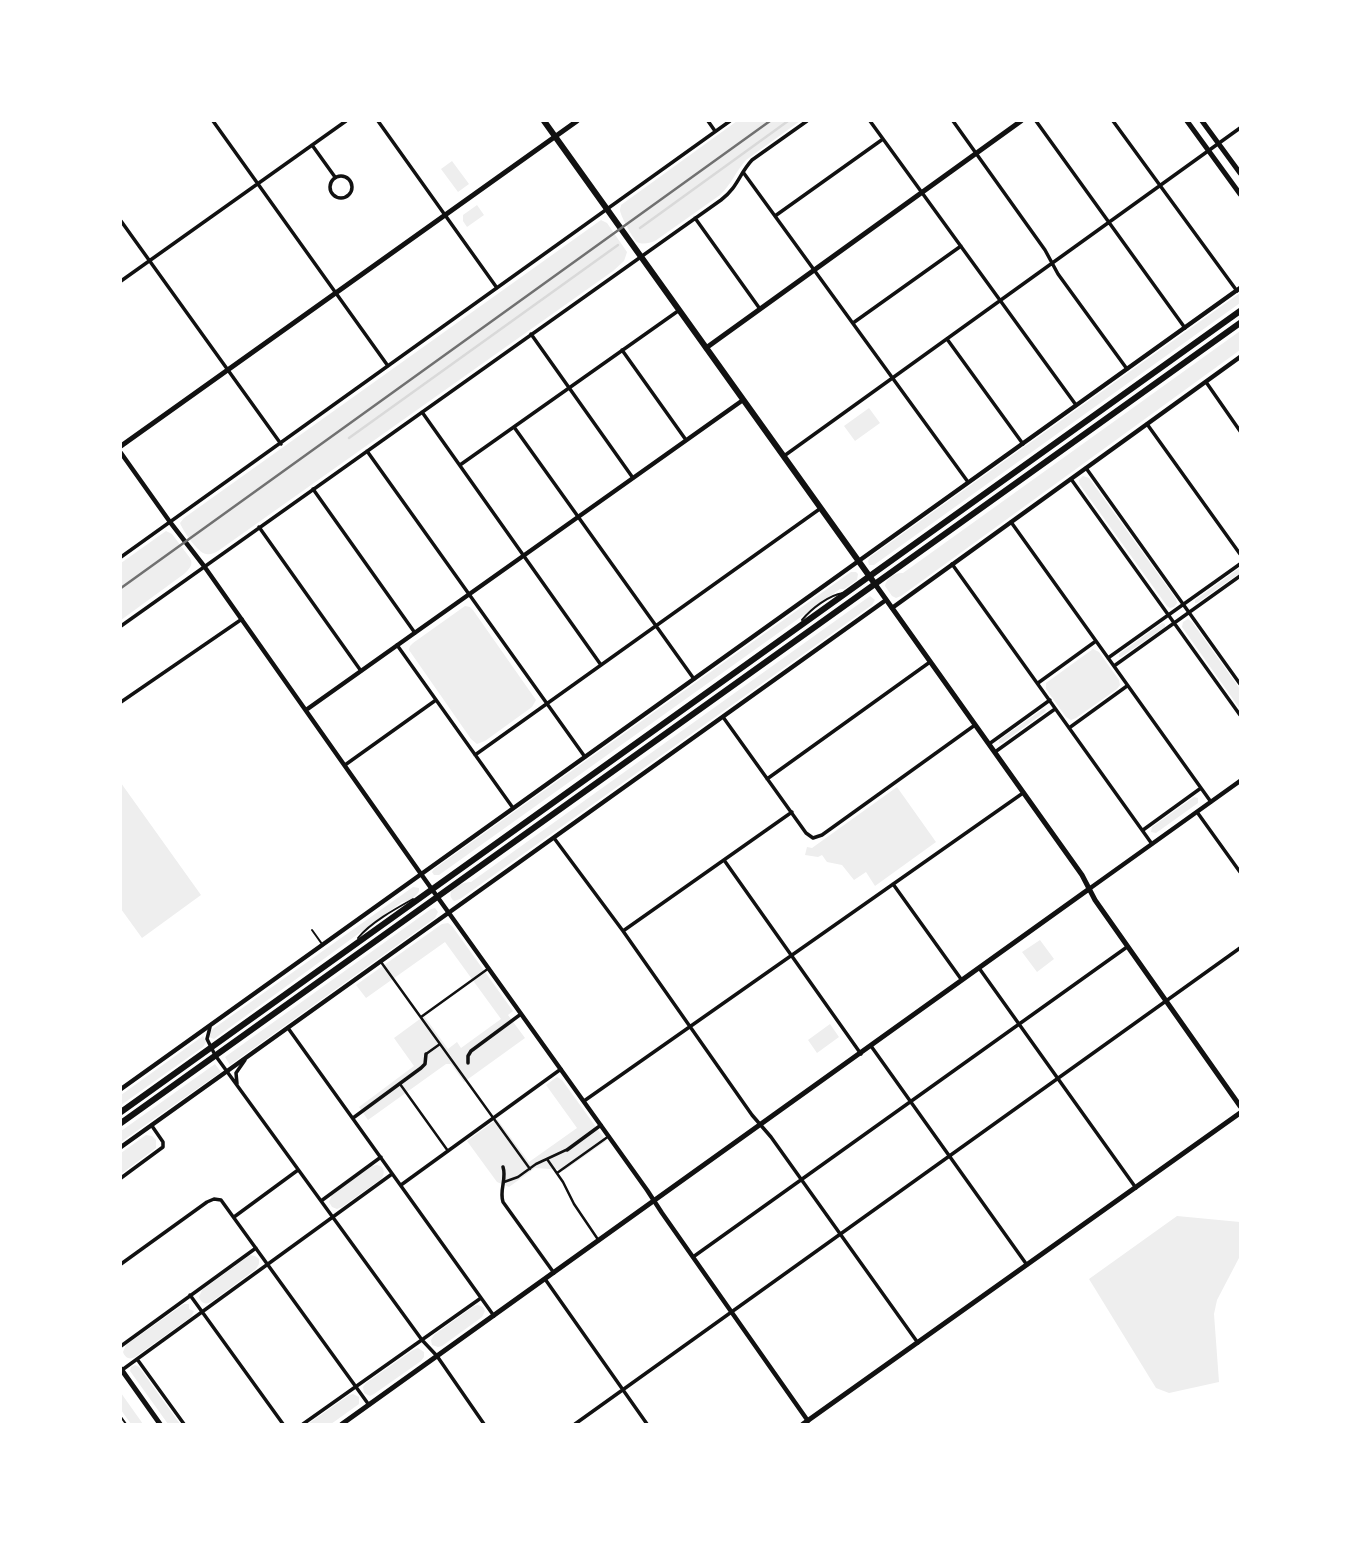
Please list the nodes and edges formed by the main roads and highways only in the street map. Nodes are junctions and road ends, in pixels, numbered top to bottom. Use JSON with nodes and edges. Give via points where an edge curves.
{"nodes":[{"id":1,"x":544,"y":121,"type":"edge"},
{"id":2,"x":577,"y":121,"type":"edge"},
{"id":3,"x":1021,"y":121,"type":"edge"},
{"id":4,"x":1187,"y":121,"type":"edge"},
{"id":5,"x":1202,"y":121,"type":"edge"},
{"id":6,"x":555,"y":136,"type":"junction"},
{"id":7,"x":1240,"y":173,"type":"edge"},
{"id":8,"x":1240,"y":194,"type":"edge"},
{"id":9,"x":1240,"y":311,"type":"edge"},
{"id":10,"x":1240,"y":323,"type":"edge"},
{"id":11,"x":706,"y":348,"type":"junction"},
{"id":12,"x":121,"y":446,"type":"edge"},
{"id":13,"x":870,"y":576,"type":"junction"},
{"id":14,"x":875,"y":584,"type":"junction"},
{"id":15,"x":1089,"y":889,"type":"junction"},
{"id":16,"x":1240,"y":1105,"type":"edge"},
{"id":17,"x":121,"y":1112,"type":"edge"},
{"id":18,"x":1240,"y":1113,"type":"edge"},
{"id":19,"x":121,"y":1123,"type":"edge"},
{"id":20,"x":121,"y":1370,"type":"edge"},
{"id":21,"x":808,"y":1423,"type":"edge"},
{"id":22,"x":160,"y":1424,"type":"edge"},
{"id":23,"x":342,"y":1424,"type":"edge"}],
"edges":[{"from":1,"to":6,"type":"main road"},
{"from":2,"to":6,"type":"main road"},
{"from":3,"to":11,"type":"main road"},
{"from":4,"to":8,"type":"main road"},
{"from":5,"to":7,"type":"main road"},
{"from":6,"to":11,"type":"main road"},
{"from":6,"to":12,"type":"main road"},
{"from":9,"to":13,"type":"main road"},
{"from":10,"to":14,"type":"main road"},
{"from":11,"to":13,"type":"main road"},
{"from":13,"to":14,"type":"main road"},
{"from":13,"to":17,"type":"main road"},
{"from":14,"to":15,"type":"main road"},
{"from":14,"to":19,"type":"main road"},
{"from":15,"to":16,"type":"main road"},
{"from":15,"to":23,"type":"main road"},
{"from":18,"to":21,"type":"main road"},
{"from":20,"to":22,"type":"main road"}]}
